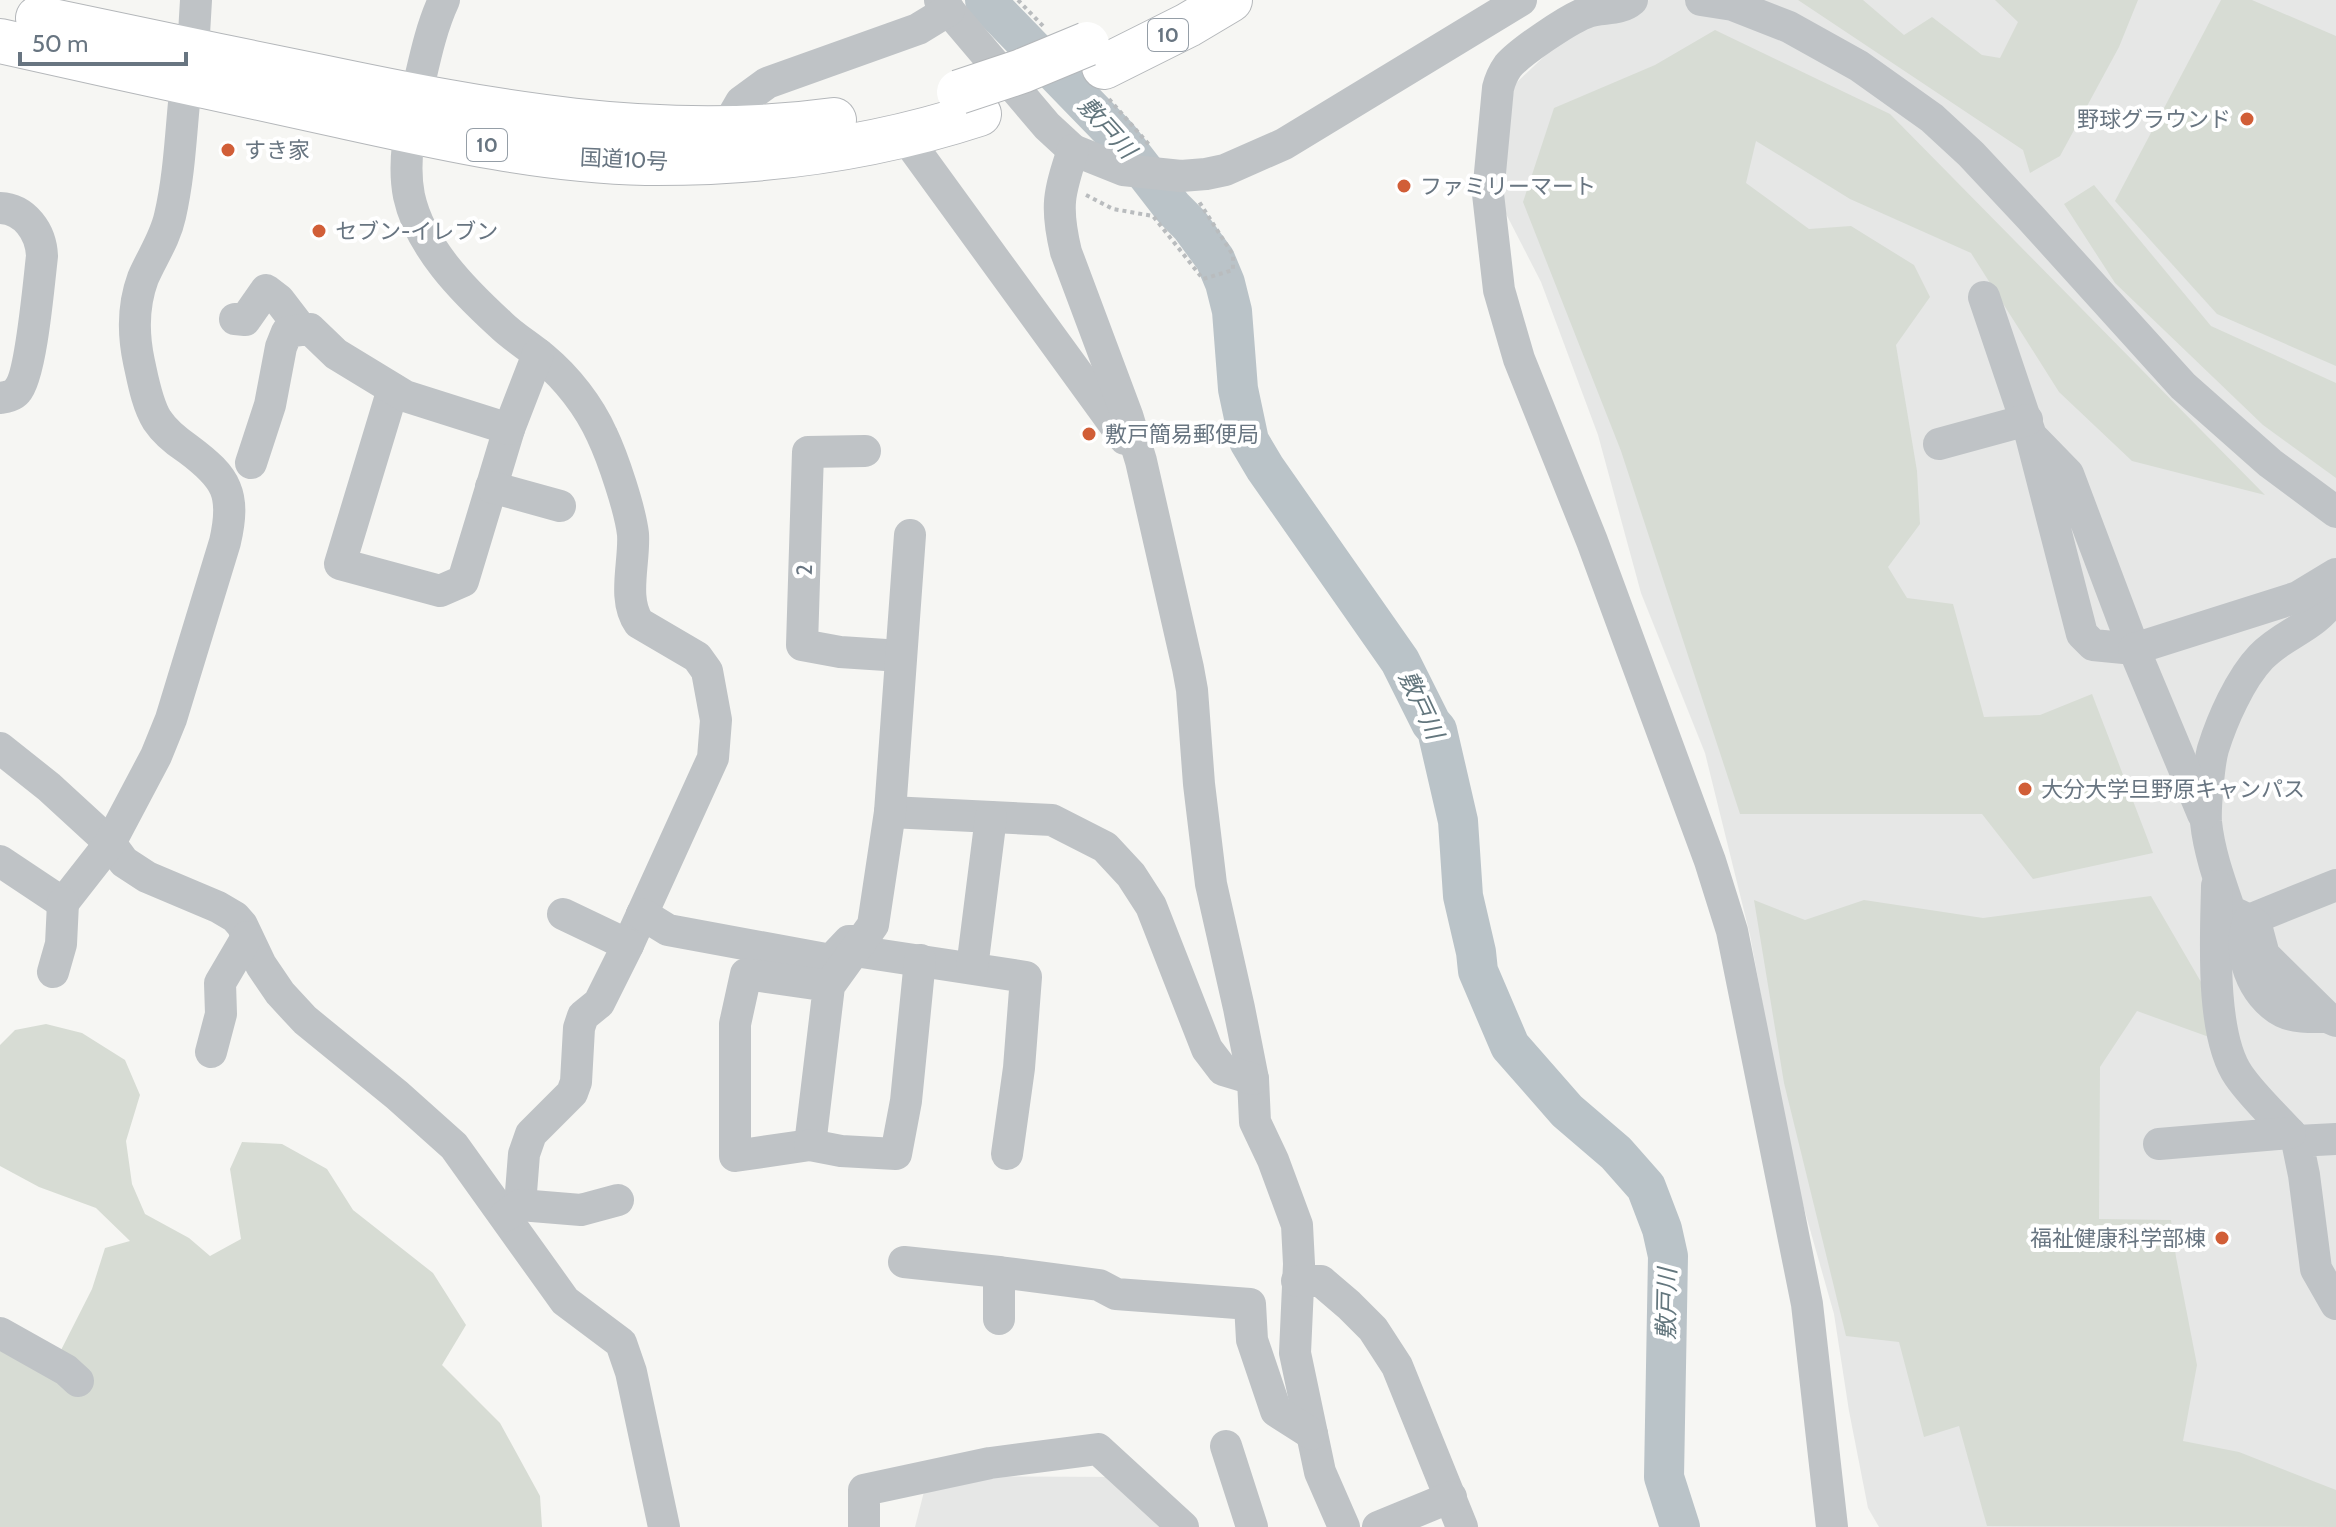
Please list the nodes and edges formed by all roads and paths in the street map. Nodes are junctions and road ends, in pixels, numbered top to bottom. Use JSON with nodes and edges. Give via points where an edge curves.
{"nodes":[{"id":1,"x":196,"y":0,"type":"edge"},
{"id":2,"x":444,"y":0,"type":"edge"},
{"id":3,"x":1173,"y":0,"type":"edge"},
{"id":4,"x":1230,"y":0,"type":"edge"},
{"id":5,"x":1521,"y":0,"type":"edge"},
{"id":6,"x":1632,"y":0,"type":"edge"},
{"id":7,"x":1701,"y":0,"type":"edge"},
{"id":8,"x":945,"y":5,"type":"edge"},
{"id":9,"x":0,"y":10,"type":"edge"},
{"id":10,"x":0,"y":41,"type":"edge"},
{"id":11,"x":1095,"y":56,"type":"junction"},
{"id":12,"x":189,"y":67,"type":"junction"},
{"id":13,"x":969,"y":103,"type":"junction"},
{"id":14,"x":413,"y":114,"type":"junction"},
{"id":15,"x":726,"y":128,"type":"junction"},
{"id":16,"x":904,"y":135,"type":"junction"},
{"id":17,"x":1073,"y":150,"type":"junction"},
{"id":18,"x":1062,"y":183,"type":"junction"},
{"id":19,"x":1203,"y":205,"type":"dead end"},
{"id":20,"x":0,"y":208,"type":"edge"},
{"id":21,"x":1984,"y":297,"type":"dead end"},
{"id":22,"x":235,"y":319,"type":"dead end"},
{"id":23,"x":302,"y":330,"type":"junction"},
{"id":24,"x":538,"y":354,"type":"junction"},
{"id":25,"x":393,"y":389,"type":"junction"},
{"id":26,"x":0,"y":398,"type":"edge"},
{"id":27,"x":2029,"y":428,"type":"junction"},
{"id":28,"x":509,"y":429,"type":"junction"},
{"id":29,"x":1939,"y":444,"type":"dead end"},
{"id":30,"x":865,"y":451,"type":"dead end"},
{"id":31,"x":1141,"y":461,"type":"junction"},
{"id":32,"x":251,"y":463,"type":"dead end"},
{"id":33,"x":491,"y":487,"type":"junction"},
{"id":34,"x":560,"y":506,"type":"dead end"},
{"id":35,"x":2336,"y":512,"type":"edge"},
{"id":36,"x":910,"y":535,"type":"dead end"},
{"id":37,"x":2336,"y":574,"type":"edge"},
{"id":38,"x":2333,"y":605,"type":"edge"},
{"id":39,"x":2134,"y":649,"type":"junction"},
{"id":40,"x":901,"y":656,"type":"junction"},
{"id":41,"x":0,"y":748,"type":"edge"},
{"id":42,"x":890,"y":812,"type":"junction"},
{"id":43,"x":991,"y":817,"type":"junction"},
{"id":44,"x":2206,"y":821,"type":"junction"},
{"id":45,"x":110,"y":843,"type":"junction"},
{"id":46,"x":0,"y":861,"type":"edge"},
{"id":47,"x":2217,"y":873,"type":"junction"},
{"id":48,"x":2336,"y":885,"type":"edge"},
{"id":49,"x":63,"y":903,"type":"junction"},
{"id":50,"x":563,"y":914,"type":"dead end"},
{"id":51,"x":642,"y":914,"type":"junction"},
{"id":52,"x":2249,"y":920,"type":"junction"},
{"id":53,"x":247,"y":937,"type":"junction"},
{"id":54,"x":628,"y":945,"type":"junction"},
{"id":55,"x":859,"y":946,"type":"junction"},
{"id":56,"x":920,"y":960,"type":"junction"},
{"id":57,"x":972,"y":968,"type":"junction"},
{"id":58,"x":53,"y":972,"type":"dead end"},
{"id":59,"x":829,"y":986,"type":"junction"},
{"id":60,"x":2331,"y":1019,"type":"edge"},
{"id":61,"x":211,"y":1052,"type":"dead end"},
{"id":62,"x":1253,"y":1079,"type":"junction"},
{"id":63,"x":2294,"y":1137,"type":"junction"},
{"id":64,"x":2336,"y":1139,"type":"edge"},
{"id":65,"x":2159,"y":1144,"type":"dead end"},
{"id":66,"x":810,"y":1145,"type":"junction"},
{"id":67,"x":1007,"y":1154,"type":"dead end"},
{"id":68,"x":618,"y":1200,"type":"dead end"},
{"id":69,"x":513,"y":1211,"type":"junction"},
{"id":70,"x":904,"y":1262,"type":"dead end"},
{"id":71,"x":999,"y":1272,"type":"junction"},
{"id":72,"x":1297,"y":1281,"type":"junction"},
{"id":73,"x":2336,"y":1304,"type":"edge"},
{"id":74,"x":999,"y":1319,"type":"dead end"},
{"id":75,"x":0,"y":1333,"type":"edge"},
{"id":76,"x":78,"y":1381,"type":"dead end"},
{"id":77,"x":1312,"y":1434,"type":"junction"},
{"id":78,"x":1226,"y":1446,"type":"dead end"},
{"id":79,"x":1457,"y":1512,"type":"edge"},
{"id":80,"x":664,"y":1527,"type":"edge"},
{"id":81,"x":864,"y":1527,"type":"edge"},
{"id":82,"x":1183,"y":1527,"type":"edge"},
{"id":83,"x":1252,"y":1527,"type":"edge"},
{"id":84,"x":1344,"y":1527,"type":"edge"},
{"id":85,"x":1378,"y":1527,"type":"edge"},
{"id":86,"x":1832,"y":1527,"type":"edge"}],
"edges":[{"from":1,"to":12,"type":"street"},
{"from":2,"to":14,"type":"street","via":[[428,43]]},
{"from":3,"to":11,"type":"highway","name":"国道10号","number":"10"},
{"from":4,"to":11,"type":"highway","name":"国道10号","number":"10","via":[[1188,25]]},
{"from":5,"to":17,"type":"street","via":[[1284,144],[1225,170],[1163,176],[1123,170]]},
{"from":6,"to":86,"type":"street","via":[[1583,13],[1506,68],[1498,88],[1488,177],[1495,267],[1519,359],[1592,541],[1732,931],[1807,1304]]},
{"from":7,"to":35,"type":"street","via":[[1733,5],[1789,27],[1859,66],[1932,118],[2183,386],[2270,463]]},
{"from":8,"to":15,"type":"street","via":[[918,29],[767,83],[741,102]]},
{"from":8,"to":17,"type":"street"},
{"from":9,"to":12,"type":"highway","name":"国道10号","number":"10"},
{"from":10,"to":12,"type":"highway","name":"国道10号","number":"10"},
{"from":11,"to":13,"type":"highway","name":"国道10号","number":"10","bridge":true,"via":[[1022,71]]},
{"from":12,"to":14,"type":"highway","name":"国道10号","number":"10"},
{"from":12,"to":45,"type":"street","via":[[170,217],[143,278],[135,314],[136,342],[152,412],[223,483],[231,515],[171,719]]},
{"from":13,"to":15,"type":"highway","name":"国道10号","number":"10","via":[[897,108],[804,124]]},
{"from":13,"to":16,"type":"highway","name":"国道10号","number":"10"},
{"from":14,"to":15,"type":"highway","name":"国道10号","number":"10"},
{"from":14,"to":16,"type":"highway","name":"国道10号","number":"10","via":[[546,154],[645,163],[767,158]]},
{"from":14,"to":24,"type":"street","via":[[409,196],[428,242],[500,325]]},
{"from":16,"to":31,"type":"street"},
{"from":17,"to":18,"type":"street"},
{"from":18,"to":19,"type":"path","via":[[1113,209],[1153,216],[1203,279],[1233,270],[1233,255]]},
{"from":18,"to":31,"type":"street","via":[[1058,207],[1066,252]]},
{"from":20,"to":26,"type":"street","via":[[21,214],[34,228],[42,256],[27,365],[17,392]]},
{"from":21,"to":27,"type":"street"},
{"from":22,"to":23,"type":"street","via":[[245,320],[266,290]]},
{"from":23,"to":25,"type":"street","via":[[310,329],[336,354]]},
{"from":23,"to":32,"type":"street","via":[[287,332],[281,347]]},
{"from":24,"to":28,"type":"street"},
{"from":24,"to":51,"type":"street","via":[[577,394],[610,453],[633,533],[635,617],[697,657],[707,671],[716,720],[713,758]]},
{"from":25,"to":28,"type":"street"},
{"from":25,"to":33,"type":"street","via":[[340,564],[440,591],[463,581]]},
{"from":27,"to":29,"type":"street"},
{"from":27,"to":39,"type":"street","via":[[2068,474]]},
{"from":27,"to":39,"type":"street","via":[[2082,634],[2093,645]]},
{"from":28,"to":33,"type":"street"},
{"from":30,"to":40,"type":"street","name":"2","via":[[808,452],[802,645]]},
{"from":31,"to":62,"type":"street","via":[[1192,690],[1211,884]]},
{"from":33,"to":34,"type":"street"},
{"from":36,"to":40,"type":"street"},
{"from":37,"to":39,"type":"street","via":[[2298,597]]},
{"from":38,"to":44,"type":"street","via":[[2260,658],[2234,698],[2212,751]]},
{"from":39,"to":44,"type":"street"},
{"from":40,"to":42,"type":"street"},
{"from":41,"to":45,"type":"street"},
{"from":42,"to":43,"type":"street"},
{"from":42,"to":55,"type":"street","via":[[873,925]]},
{"from":43,"to":57,"type":"street"},
{"from":43,"to":62,"type":"street","via":[[1052,820],[1105,847],[1151,906],[1207,1049],[1223,1070]]},
{"from":44,"to":47,"type":"street"},
{"from":45,"to":49,"type":"street"},
{"from":45,"to":53,"type":"street","via":[[124,862],[147,877],[227,912]]},
{"from":46,"to":49,"type":"street"},
{"from":47,"to":52,"type":"street","via":[[2230,911]]},
{"from":47,"to":63,"type":"street","via":[[2224,1047],[2238,1075]]},
{"from":48,"to":52,"type":"street"},
{"from":49,"to":58,"type":"street"},
{"from":50,"to":54,"type":"street"},
{"from":51,"to":54,"type":"street"},
{"from":51,"to":55,"type":"street","via":[[668,930],[831,960],[849,941]]},
{"from":52,"to":60,"type":"street","via":[[2256,925],[2264,955]]},
{"from":53,"to":61,"type":"street","via":[[220,983],[221,1014]]},
{"from":53,"to":69,"type":"street","via":[[293,1007],[454,1146]]},
{"from":54,"to":69,"type":"street","via":[[599,1003],[583,1016],[572,1093],[531,1134]]},
{"from":55,"to":56,"type":"street"},
{"from":55,"to":59,"type":"street"},
{"from":56,"to":57,"type":"street"},
{"from":56,"to":66,"type":"street","via":[[896,1154]]},
{"from":57,"to":67,"type":"street","via":[[1026,977]]},
{"from":59,"to":66,"type":"street"},
{"from":59,"to":66,"type":"street","via":[[746,974],[735,1024],[735,1156]]},
{"from":62,"to":72,"type":"street","via":[[1255,1122],[1297,1225]]},
{"from":63,"to":64,"type":"street"},
{"from":63,"to":65,"type":"street"},
{"from":63,"to":73,"type":"street","via":[[2316,1269]]},
{"from":68,"to":69,"type":"street","via":[[581,1210]]},
{"from":69,"to":80,"type":"street","via":[[547,1279],[565,1301],[621,1343]]},
{"from":70,"to":71,"type":"street"},
{"from":71,"to":74,"type":"street"},
{"from":71,"to":77,"type":"street","via":[[1099,1285],[1116,1294],[1250,1304],[1252,1340],[1276,1411]]},
{"from":72,"to":77,"type":"street","via":[[1295,1353]]},
{"from":72,"to":79,"type":"street","via":[[1321,1281],[1373,1329],[1397,1366]]},
{"from":75,"to":76,"type":"street"},
{"from":77,"to":84,"type":"street","via":[[1320,1472]]},
{"from":78,"to":83,"type":"street"},
{"from":79,"to":85,"type":"street"},
{"from":81,"to":82,"type":"street","via":[[864,1490],[990,1463],[1098,1449]]}]}
